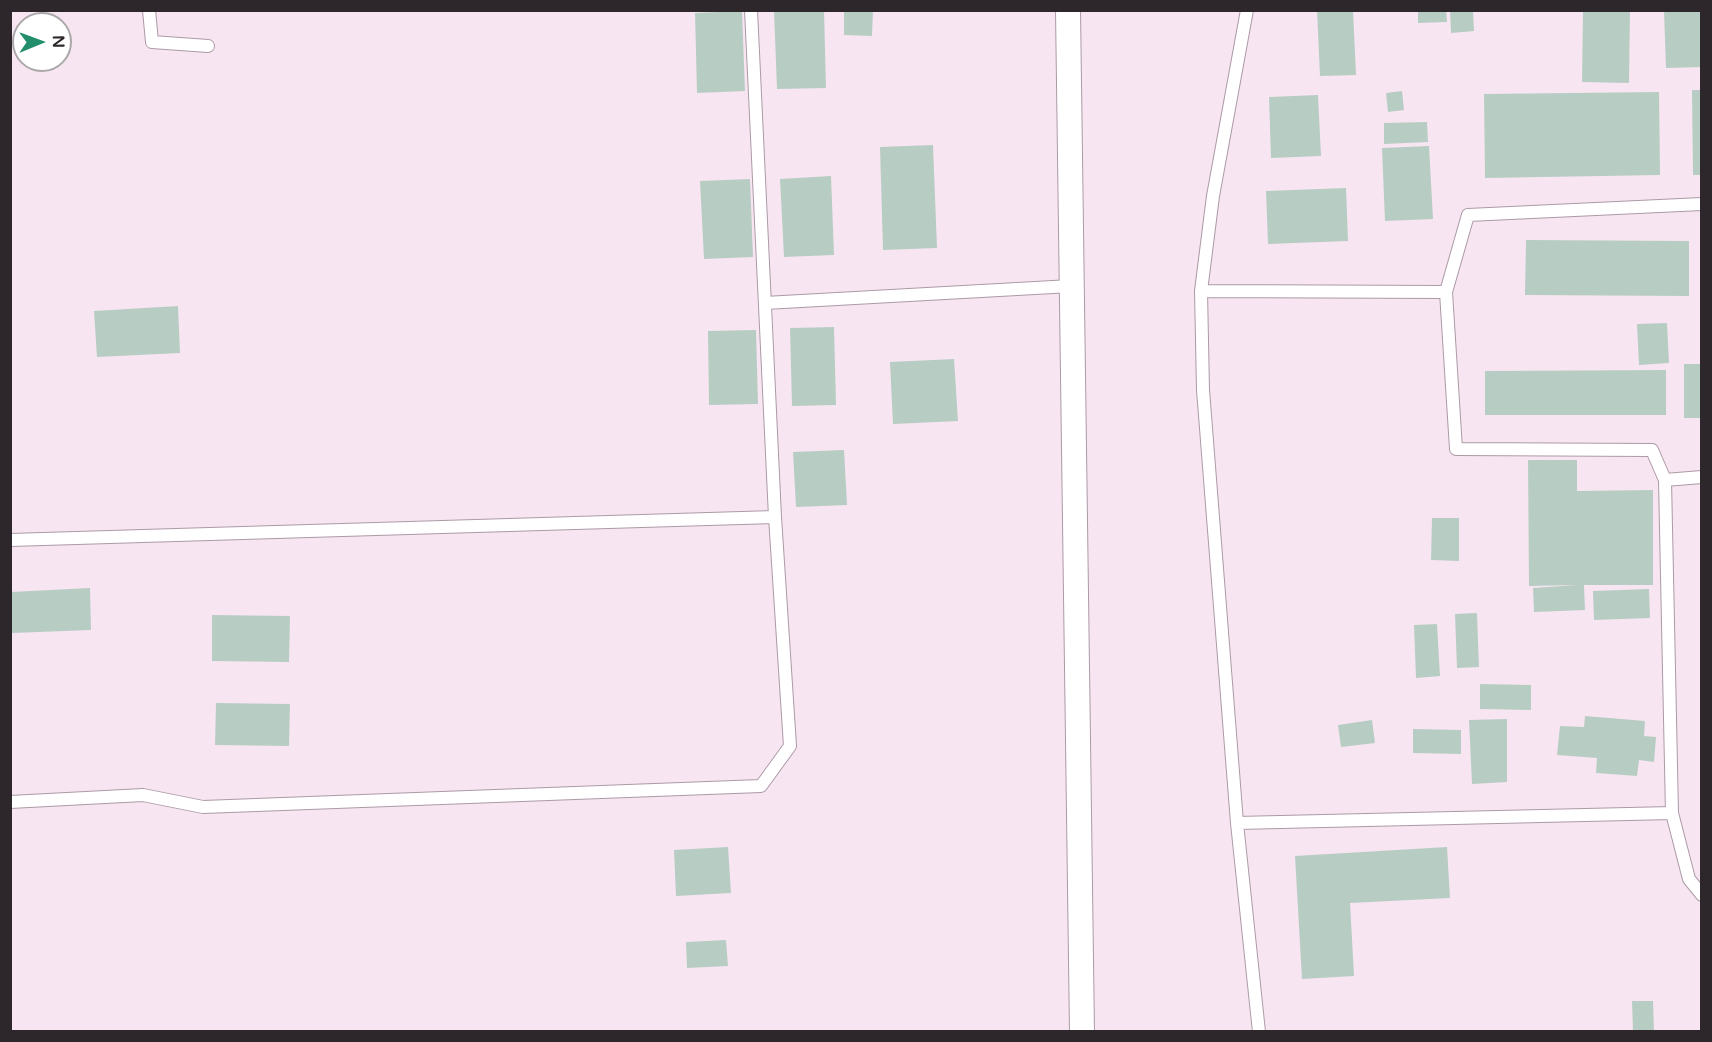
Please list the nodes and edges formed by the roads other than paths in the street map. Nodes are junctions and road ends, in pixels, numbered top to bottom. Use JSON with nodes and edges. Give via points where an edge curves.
{"nodes":[{"id":1,"x":149,"y":10,"type":"edge"},
{"id":2,"x":751,"y":10,"type":"edge"},
{"id":3,"x":1068,"y":10,"type":"edge"},
{"id":4,"x":1247,"y":10,"type":"edge"},
{"id":5,"x":208,"y":46,"type":"dead end"},
{"id":6,"x":1701,"y":204,"type":"edge"},
{"id":7,"x":1071,"y":286,"type":"junction"},
{"id":8,"x":1201,"y":291,"type":"junction"},
{"id":9,"x":1446,"y":292,"type":"junction"},
{"id":10,"x":765,"y":303,"type":"junction"},
{"id":11,"x":1701,"y":477,"type":"edge"},
{"id":12,"x":1665,"y":480,"type":"junction"},
{"id":13,"x":776,"y":517,"type":"junction"},
{"id":14,"x":10,"y":540,"type":"edge"},
{"id":15,"x":10,"y":802,"type":"edge"},
{"id":16,"x":1672,"y":813,"type":"junction"},
{"id":17,"x":1237,"y":823,"type":"junction"},
{"id":18,"x":1701,"y":895,"type":"edge"},
{"id":19,"x":1082,"y":1032,"type":"edge"},
{"id":20,"x":1259,"y":1032,"type":"edge"}],
"edges":[{"from":1,"to":5,"type":"lane","via":[[152,42]]},
{"from":2,"to":10,"type":"lane"},
{"from":3,"to":7,"type":"street"},
{"from":4,"to":8,"type":"lane","via":[[1213,196]]},
{"from":6,"to":9,"type":"lane","via":[[1468,215]]},
{"from":7,"to":10,"type":"lane"},
{"from":7,"to":19,"type":"street"},
{"from":8,"to":9,"type":"lane"},
{"from":8,"to":17,"type":"lane","via":[[1203,390]]},
{"from":9,"to":12,"type":"lane","via":[[1456,449],[1652,450]]},
{"from":10,"to":13,"type":"lane"},
{"from":11,"to":12,"type":"lane"},
{"from":12,"to":16,"type":"lane"},
{"from":13,"to":14,"type":"lane"},
{"from":13,"to":15,"type":"lane","via":[[790,746],[761,786],[203,807],[143,795]]},
{"from":16,"to":17,"type":"lane"},
{"from":16,"to":18,"type":"lane","via":[[1689,879]]},
{"from":17,"to":20,"type":"lane"}]}
